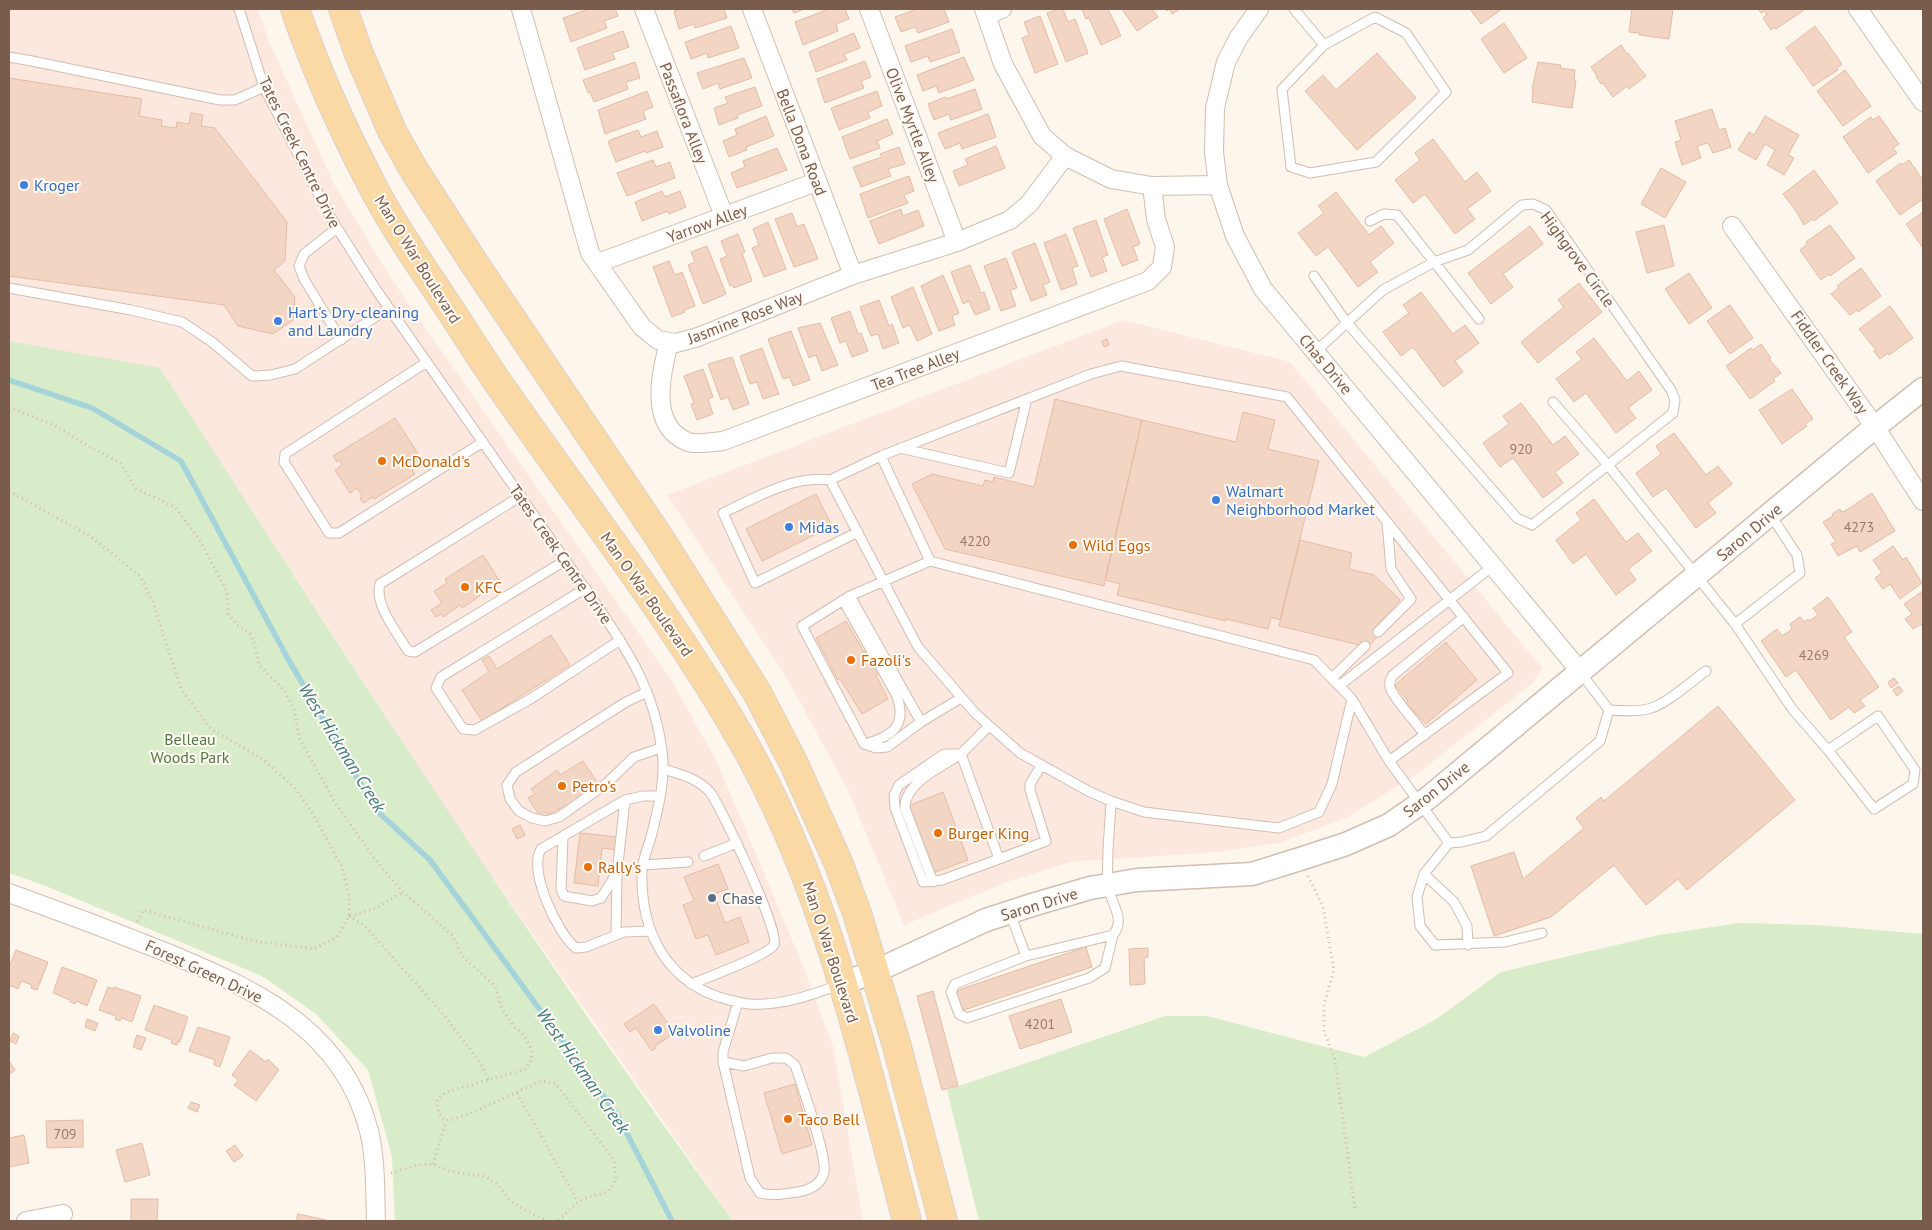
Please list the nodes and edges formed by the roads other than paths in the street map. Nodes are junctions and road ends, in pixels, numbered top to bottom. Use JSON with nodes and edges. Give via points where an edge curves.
{"nodes":[{"id":1,"x":238,"y":9,"type":"edge"},
{"id":2,"x":295,"y":9,"type":"edge"},
{"id":3,"x":342,"y":9,"type":"edge"},
{"id":4,"x":521,"y":9,"type":"edge"},
{"id":5,"x":644,"y":9,"type":"edge"},
{"id":6,"x":752,"y":9,"type":"edge"},
{"id":7,"x":869,"y":9,"type":"edge"},
{"id":8,"x":1259,"y":9,"type":"edge"},
{"id":9,"x":1294,"y":9,"type":"edge"},
{"id":10,"x":1858,"y":9,"type":"edge"},
{"id":11,"x":991,"y":11,"type":"edge"},
{"id":12,"x":1324,"y":45,"type":"junction"},
{"id":13,"x":9,"y":58,"type":"edge"},
{"id":14,"x":264,"y":86,"type":"junction"},
{"id":15,"x":1923,"y":102,"type":"edge"},
{"id":16,"x":1065,"y":156,"type":"junction"},
{"id":17,"x":816,"y":182,"type":"junction"},
{"id":18,"x":1218,"y":185,"type":"junction"},
{"id":19,"x":1152,"y":186,"type":"junction"},
{"id":20,"x":724,"y":216,"type":"junction"},
{"id":21,"x":1370,"y":221,"type":"dead end"},
{"id":22,"x":1732,"y":226,"type":"dead end"},
{"id":23,"x":337,"y":228,"type":"junction"},
{"id":24,"x":957,"y":242,"type":"junction"},
{"id":25,"x":1434,"y":262,"type":"junction"},
{"id":26,"x":598,"y":263,"type":"junction"},
{"id":27,"x":852,"y":275,"type":"junction"},
{"id":28,"x":1314,"y":276,"type":"dead end"},
{"id":29,"x":9,"y":288,"type":"edge"},
{"id":30,"x":389,"y":308,"type":"junction"},
{"id":31,"x":1479,"y":319,"type":"dead end"},
{"id":32,"x":1347,"y":323,"type":"junction"},
{"id":33,"x":341,"y":340,"type":"junction"},
{"id":34,"x":669,"y":342,"type":"junction"},
{"id":35,"x":1315,"y":352,"type":"junction"},
{"id":36,"x":427,"y":362,"type":"junction"},
{"id":37,"x":1923,"y":389,"type":"edge"},
{"id":38,"x":1027,"y":400,"type":"junction"},
{"id":39,"x":1553,"y":402,"type":"dead end"},
{"id":40,"x":1875,"y":427,"type":"junction"},
{"id":41,"x":483,"y":442,"type":"junction"},
{"id":42,"x":900,"y":448,"type":"junction"},
{"id":43,"x":881,"y":456,"type":"junction"},
{"id":44,"x":1608,"y":465,"type":"junction"},
{"id":45,"x":830,"y":480,"type":"junction"},
{"id":46,"x":521,"y":496,"type":"junction"},
{"id":47,"x":1923,"y":501,"type":"edge"},
{"id":48,"x":1770,"y":514,"type":"junction"},
{"id":49,"x":1387,"y":521,"type":"junction"},
{"id":50,"x":858,"y":532,"type":"junction"},
{"id":51,"x":566,"y":560,"type":"junction"},
{"id":52,"x":930,"y":561,"type":"junction"},
{"id":53,"x":1493,"y":566,"type":"junction"},
{"id":54,"x":1697,"y":576,"type":"junction"},
{"id":55,"x":884,"y":581,"type":"junction"},
{"id":56,"x":586,"y":588,"type":"junction"},
{"id":57,"x":846,"y":598,"type":"junction"},
{"id":58,"x":1450,"y":600,"type":"junction"},
{"id":59,"x":1464,"y":617,"type":"junction"},
{"id":60,"x":1735,"y":624,"type":"junction"},
{"id":61,"x":1378,"y":632,"type":"dead end"},
{"id":62,"x":620,"y":640,"type":"junction"},
{"id":63,"x":1365,"y":646,"type":"dead end"},
{"id":64,"x":1706,"y":671,"type":"dead end"},
{"id":65,"x":1580,"y":672,"type":"junction"},
{"id":66,"x":1332,"y":678,"type":"junction"},
{"id":67,"x":1340,"y":686,"type":"junction"},
{"id":68,"x":647,"y":692,"type":"junction"},
{"id":69,"x":961,"y":698,"type":"junction"},
{"id":70,"x":1352,"y":699,"type":"junction"},
{"id":71,"x":1609,"y":710,"type":"junction"},
{"id":72,"x":921,"y":722,"type":"junction"},
{"id":73,"x":989,"y":726,"type":"junction"},
{"id":74,"x":1425,"y":735,"type":"junction"},
{"id":75,"x":864,"y":744,"type":"junction"},
{"id":76,"x":661,"y":748,"type":"junction"},
{"id":77,"x":1828,"y":750,"type":"junction"},
{"id":78,"x":961,"y":754,"type":"junction"},
{"id":79,"x":1389,"y":761,"type":"junction"},
{"id":80,"x":1041,"y":766,"type":"junction"},
{"id":81,"x":663,"y":768,"type":"junction"},
{"id":82,"x":660,"y":796,"type":"junction"},
{"id":83,"x":625,"y":800,"type":"junction"},
{"id":84,"x":1111,"y":802,"type":"junction"},
{"id":85,"x":1420,"y":803,"type":"junction"},
{"id":86,"x":563,"y":837,"type":"junction"},
{"id":87,"x":737,"y":843,"type":"junction"},
{"id":88,"x":1450,"y":843,"type":"junction"},
{"id":89,"x":704,"y":856,"type":"dead end"},
{"id":90,"x":999,"y":859,"type":"junction"},
{"id":91,"x":688,"y":862,"type":"dead end"},
{"id":92,"x":643,"y":865,"type":"junction"},
{"id":93,"x":617,"y":873,"type":"junction"},
{"id":94,"x":1424,"y":874,"type":"junction"},
{"id":95,"x":1107,"y":885,"type":"junction"},
{"id":96,"x":9,"y":893,"type":"edge"},
{"id":97,"x":1010,"y":912,"type":"junction"},
{"id":98,"x":651,"y":931,"type":"junction"},
{"id":99,"x":1542,"y":933,"type":"dead end"},
{"id":100,"x":616,"y":935,"type":"junction"},
{"id":101,"x":1113,"y":935,"type":"junction"},
{"id":102,"x":1468,"y":945,"type":"junction"},
{"id":103,"x":1026,"y":956,"type":"junction"},
{"id":104,"x":876,"y":971,"type":"junction"},
{"id":105,"x":844,"y":983,"type":"junction"},
{"id":106,"x":691,"y":984,"type":"junction"},
{"id":107,"x":738,"y":1002,"type":"junction"},
{"id":108,"x":723,"y":1062,"type":"junction"},
{"id":109,"x":63,"y":1214,"type":"dead end"},
{"id":110,"x":26,"y":1221,"type":"edge"},
{"id":111,"x":376,"y":1221,"type":"edge"},
{"id":112,"x":907,"y":1221,"type":"edge"},
{"id":113,"x":943,"y":1221,"type":"edge"}],
"edges":[{"from":1,"to":14,"type":"lane","name":"Tates Creek Centre Drive"},
{"from":2,"to":105,"type":"main road","name":"Man O War Boulevard","via":[[326,91],[396,227],[504,392],[661,611],[733,724],[784,824]]},
{"from":3,"to":104,"type":"main road","via":[[392,131],[414,170],[659,536],[758,694],[838,862]]},
{"from":4,"to":26,"type":"street","name":"Jasmine Rose Way","via":[[585,237],[590,253]]},
{"from":5,"to":20,"type":"street","name":"Passaflora Alley"},
{"from":6,"to":17,"type":"street","name":"Bella Dona Road"},
{"from":7,"to":24,"type":"street","name":"Olive Myrtle Alley"},
{"from":8,"to":18,"type":"street","name":"Chas Drive","via":[[1226,62],[1220,85],[1215,108],[1214,152]]},
{"from":9,"to":12,"type":"lane"},
{"from":10,"to":15,"type":"street"},
{"from":11,"to":16,"type":"street","via":[[1003,64],[1042,136]]},
{"from":12,"to":12,"type":"lane","via":[[1375,17],[1406,33],[1446,92],[1376,162],[1310,173],[1291,167],[1282,89]]},
{"from":13,"to":14,"type":"lane","via":[[220,100],[234,100]]},
{"from":14,"to":23,"type":"lane","name":"Tates Creek Centre Drive"},
{"from":16,"to":19,"type":"street","via":[[1111,179]]},
{"from":16,"to":24,"type":"street","name":"Jasmine Rose Way","via":[[1029,204],[1010,220]]},
{"from":17,"to":20,"type":"street","name":"Yarrow Alley"},
{"from":17,"to":27,"type":"street","name":"Bella Dona Road"},
{"from":18,"to":19,"type":"street"},
{"from":18,"to":35,"type":"street","name":"Chas Drive","via":[[1235,236],[1263,289]]},
{"from":19,"to":34,"type":"street","name":"Tea Tree Alley","via":[[1156,220],[1165,247],[1162,268],[1148,281],[723,442],[689,443],[672,431],[662,412],[660,392]]},
{"from":20,"to":26,"type":"street","name":"Yarrow Alley"},
{"from":21,"to":25,"type":"lane","via":[[1384,214],[1396,215]]},
{"from":22,"to":40,"type":"street","name":"Fiddler Creek Way"},
{"from":23,"to":30,"type":"lane","name":"Tates Creek Centre Drive"},
{"from":23,"to":33,"type":"lane","via":[[304,254],[299,266]]},
{"from":24,"to":27,"type":"street","name":"Jasmine Rose Way"},
{"from":25,"to":31,"type":"lane"},
{"from":25,"to":32,"type":"lane","name":"Highgrove Circle","via":[[1382,290]]},
{"from":25,"to":44,"type":"lane","name":"Highgrove Circle","via":[[1468,250],[1522,205],[1533,204],[1546,210],[1675,400],[1673,413]]},
{"from":26,"to":34,"type":"street","name":"Jasmine Rose Way","via":[[642,327],[658,340]]},
{"from":27,"to":34,"type":"street","name":"Jasmine Rose Way","via":[[698,337]]},
{"from":28,"to":32,"type":"lane"},
{"from":29,"to":33,"type":"lane","via":[[182,322],[252,376],[295,369]]},
{"from":30,"to":33,"type":"lane"},
{"from":30,"to":36,"type":"lane","name":"Tates Creek Centre Drive"},
{"from":32,"to":35,"type":"lane","name":"Highgrove Circle"},
{"from":32,"to":44,"type":"lane","name":"Highgrove Circle","via":[[1517,518],[1532,525]]},
{"from":35,"to":53,"type":"street","name":"Chas Drive"},
{"from":36,"to":41,"type":"lane","name":"Tates Creek Centre Drive"},
{"from":36,"to":41,"type":"lane","via":[[286,454],[284,462],[330,533],[339,533]]},
{"from":37,"to":40,"type":"street","name":"Saron Drive"},
{"from":38,"to":42,"type":"lane"},
{"from":38,"to":42,"type":"lane","via":[[1009,473]]},
{"from":38,"to":49,"type":"lane","via":[[1121,366],[1287,397]]},
{"from":39,"to":44,"type":"lane"},
{"from":40,"to":47,"type":"street","name":"Fiddler Creek Way"},
{"from":40,"to":48,"type":"street","name":"Saron Drive"},
{"from":41,"to":46,"type":"lane","name":"Tates Creek Centre Drive"},
{"from":42,"to":43,"type":"lane"},
{"from":43,"to":45,"type":"lane"},
{"from":43,"to":52,"type":"lane"},
{"from":44,"to":54,"type":"lane"},
{"from":45,"to":50,"type":"lane"},
{"from":45,"to":50,"type":"lane","via":[[776,488],[722,513],[756,583]]},
{"from":46,"to":51,"type":"lane","name":"Tates Creek Centre Drive"},
{"from":46,"to":51,"type":"lane","via":[[380,584],[379,602],[408,651],[415,652]]},
{"from":48,"to":54,"type":"street","name":"Saron Drive"},
{"from":48,"to":60,"type":"lane","via":[[1797,555],[1800,572]]},
{"from":49,"to":58,"type":"lane"},
{"from":49,"to":61,"type":"lane","via":[[1391,569],[1411,599]]},
{"from":50,"to":55,"type":"lane"},
{"from":51,"to":56,"type":"lane","name":"Tates Creek Centre Drive"},
{"from":52,"to":55,"type":"lane"},
{"from":52,"to":66,"type":"lane","via":[[1314,660]]},
{"from":53,"to":58,"type":"lane"},
{"from":53,"to":65,"type":"street","name":"Chas Drive"},
{"from":54,"to":60,"type":"lane"},
{"from":54,"to":65,"type":"street","name":"Saron Drive"},
{"from":55,"to":57,"type":"lane"},
{"from":55,"to":69,"type":"lane","via":[[918,647]]},
{"from":56,"to":62,"type":"lane","name":"Tates Creek Centre Drive"},
{"from":56,"to":62,"type":"lane","via":[[441,677],[436,688],[463,729],[475,730]]},
{"from":57,"to":72,"type":"lane"},
{"from":57,"to":75,"type":"lane","via":[[901,707],[901,718],[890,733]]},
{"from":57,"to":75,"type":"lane","via":[[802,626]]},
{"from":58,"to":59,"type":"lane"},
{"from":58,"to":67,"type":"lane"},
{"from":59,"to":74,"type":"lane","via":[[1389,681],[1392,694]]},
{"from":59,"to":74,"type":"lane","via":[[1508,673]]},
{"from":60,"to":77,"type":"lane","via":[[1793,710]]},
{"from":62,"to":68,"type":"lane","name":"Tates Creek Centre Drive"},
{"from":63,"to":66,"type":"lane"},
{"from":64,"to":71,"type":"lane","via":[[1650,709]]},
{"from":65,"to":71,"type":"lane"},
{"from":65,"to":85,"type":"street","name":"Saron Drive"},
{"from":66,"to":67,"type":"lane"},
{"from":67,"to":70,"type":"lane"},
{"from":68,"to":76,"type":"lane","name":"Tates Creek Centre Drive"},
{"from":68,"to":76,"type":"lane","via":[[516,772],[507,785],[510,799],[519,811],[532,818],[559,817],[607,783],[634,757]]},
{"from":69,"to":72,"type":"lane"},
{"from":69,"to":73,"type":"lane"},
{"from":70,"to":79,"type":"lane"},
{"from":70,"to":84,"type":"lane","via":[[1332,784],[1320,812],[1279,828],[1144,812]]},
{"from":71,"to":88,"type":"lane","via":[[1600,741],[1593,748],[1486,836]]},
{"from":72,"to":75,"type":"lane","via":[[887,747]]},
{"from":73,"to":78,"type":"lane"},
{"from":73,"to":80,"type":"lane"},
{"from":74,"to":79,"type":"lane"},
{"from":76,"to":81,"type":"lane","name":"Tates Creek Centre Drive"},
{"from":77,"to":77,"type":"lane","via":[[1878,716],[1915,770],[1913,784],[1874,809]]},
{"from":78,"to":90,"type":"lane"},
{"from":78,"to":90,"type":"lane","via":[[944,754],[900,786],[894,795],[895,808],[923,882],[942,880]]},
{"from":79,"to":85,"type":"lane"},
{"from":80,"to":84,"type":"lane"},
{"from":80,"to":90,"type":"lane","via":[[1030,790],[1046,841]]},
{"from":81,"to":82,"type":"lane","name":"Tates Creek Centre Drive"},
{"from":81,"to":87,"type":"lane","via":[[696,779],[710,792]]},
{"from":82,"to":83,"type":"lane"},
{"from":82,"to":92,"type":"lane","name":"Tates Creek Centre Drive"},
{"from":83,"to":86,"type":"lane"},
{"from":83,"to":93,"type":"lane"},
{"from":84,"to":95,"type":"lane"},
{"from":85,"to":88,"type":"lane"},
{"from":85,"to":95,"type":"street","name":"Saron Drive","via":[[1389,825],[1346,844],[1252,874],[1137,880]]},
{"from":86,"to":93,"type":"lane","via":[[561,890],[564,896],[592,901],[601,898]]},
{"from":86,"to":100,"type":"lane","via":[[541,849],[538,856],[541,881],[551,914],[568,942],[576,948]]},
{"from":87,"to":89,"type":"lane"},
{"from":87,"to":106,"type":"lane","via":[[776,944],[746,961]]},
{"from":88,"to":94,"type":"lane"},
{"from":91,"to":92,"type":"lane"},
{"from":92,"to":98,"type":"lane","name":"Tates Creek Centre Drive","via":[[642,894]]},
{"from":93,"to":100,"type":"lane"},
{"from":94,"to":102,"type":"lane","via":[[1454,902],[1467,926]]},
{"from":94,"to":102,"type":"lane","via":[[1416,897],[1420,926],[1435,945]]},
{"from":95,"to":97,"type":"street","name":"Saron Drive"},
{"from":95,"to":101,"type":"lane","via":[[1119,920]]},
{"from":96,"to":111,"type":"street","name":"Forest Green Drive","via":[[134,940],[242,986],[295,1019],[334,1059],[360,1104],[374,1162]]},
{"from":97,"to":103,"type":"lane"},
{"from":97,"to":104,"type":"street","name":"Saron Drive"},
{"from":98,"to":100,"type":"lane"},
{"from":98,"to":106,"type":"lane","name":"Tates Creek Centre Drive","via":[[665,960]]},
{"from":99,"to":102,"type":"lane","via":[[1505,942]]},
{"from":101,"to":103,"type":"lane"},
{"from":101,"to":103,"type":"lane","via":[[1104,968],[1089,978],[967,1018],[959,1014],[951,992],[955,984]]},
{"from":104,"to":105,"type":"street","name":"Saron Drive"},
{"from":104,"to":113,"type":"main road"},
{"from":105,"to":107,"type":"lane","name":"Tates Creek Centre Drive","via":[[780,1003]]},
{"from":105,"to":112,"type":"main road","name":"Man O War Boulevard"},
{"from":106,"to":107,"type":"lane","name":"Tates Creek Centre Drive"},
{"from":107,"to":108,"type":"lane"},
{"from":108,"to":108,"type":"lane","via":[[750,1178],[760,1192],[788,1194],[806,1190],[820,1182],[824,1172],[820,1148],[795,1065],[786,1058],[772,1058],[744,1066]]},
{"from":109,"to":110,"type":"street"}]}
